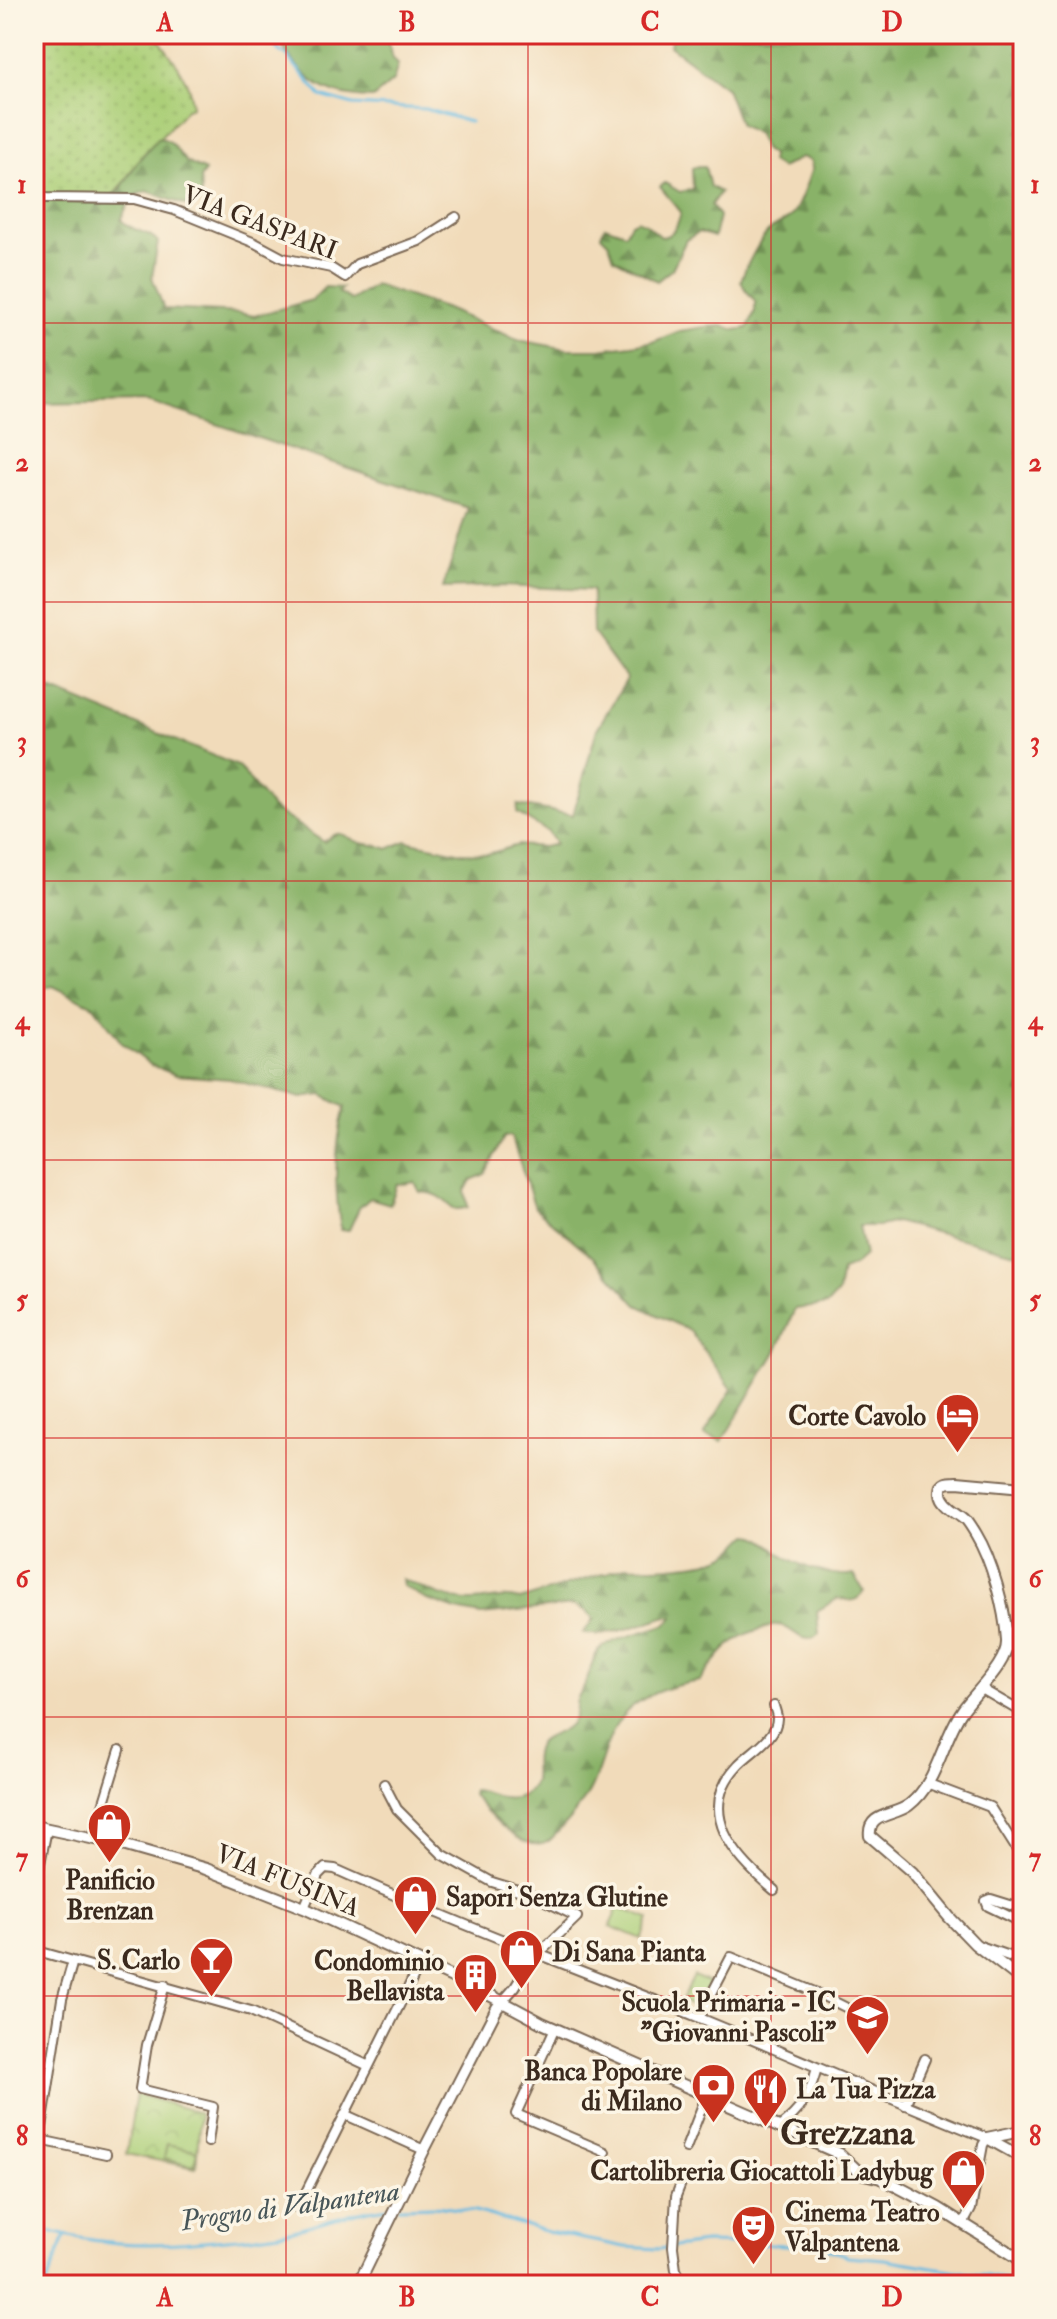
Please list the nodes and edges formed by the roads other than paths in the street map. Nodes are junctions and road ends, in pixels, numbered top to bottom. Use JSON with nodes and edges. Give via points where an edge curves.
{"nodes":[{"id":1,"x":34,"y":195,"type":"edge"},
{"id":2,"x":456,"y":217,"type":"dead end"},
{"id":3,"x":1023,"y":1488,"type":"edge"},
{"id":4,"x":980,"y":1688,"type":"junction"},
{"id":5,"x":774,"y":1706,"type":"dead end"},
{"id":6,"x":1023,"y":1713,"type":"edge"},
{"id":7,"x":120,"y":1750,"type":"dead end"},
{"id":8,"x":384,"y":1784,"type":"dead end"},
{"id":9,"x":929,"y":1784,"type":"junction"},
{"id":10,"x":34,"y":1826,"type":"edge"},
{"id":11,"x":47,"y":1829,"type":"junction"},
{"id":12,"x":93,"y":1838,"type":"junction"},
{"id":13,"x":1023,"y":1859,"type":"edge"},
{"id":14,"x":774,"y":1890,"type":"dead end"},
{"id":15,"x":34,"y":1893,"type":"edge"},
{"id":16,"x":304,"y":1908,"type":"junction"},
{"id":17,"x":1023,"y":1909,"type":"edge"},
{"id":18,"x":1023,"y":1923,"type":"edge"},
{"id":19,"x":975,"y":1944,"type":"junction"},
{"id":20,"x":34,"y":1950,"type":"edge"},
{"id":21,"x":539,"y":1953,"type":"junction"},
{"id":22,"x":73,"y":1961,"type":"junction"},
{"id":23,"x":1023,"y":1961,"type":"edge"},
{"id":24,"x":421,"y":1962,"type":"junction"},
{"id":25,"x":1023,"y":1981,"type":"edge"},
{"id":26,"x":165,"y":1985,"type":"junction"},
{"id":27,"x":502,"y":2002,"type":"junction"},
{"id":28,"x":845,"y":2007,"type":"dead end"},
{"id":29,"x":699,"y":2018,"type":"junction"},
{"id":30,"x":555,"y":2028,"type":"junction"},
{"id":31,"x":925,"y":2059,"type":"dead end"},
{"id":32,"x":369,"y":2066,"type":"junction"},
{"id":33,"x":817,"y":2068,"type":"junction"},
{"id":34,"x":707,"y":2094,"type":"junction"},
{"id":35,"x":905,"y":2105,"type":"junction"},
{"id":36,"x":346,"y":2115,"type":"junction"},
{"id":37,"x":778,"y":2128,"type":"junction"},
{"id":38,"x":1023,"y":2134,"type":"edge"},
{"id":39,"x":987,"y":2138,"type":"junction"},
{"id":40,"x":208,"y":2142,"type":"dead end"},
{"id":41,"x":686,"y":2148,"type":"dead end"},
{"id":42,"x":424,"y":2150,"type":"junction"},
{"id":43,"x":605,"y":2152,"type":"dead end"},
{"id":44,"x":106,"y":2154,"type":"dead end"},
{"id":45,"x":1023,"y":2158,"type":"edge"},
{"id":46,"x":679,"y":2176,"type":"dead end"},
{"id":47,"x":298,"y":2208,"type":"dead end"},
{"id":48,"x":963,"y":2224,"type":"junction"},
{"id":49,"x":1023,"y":2261,"type":"edge"},
{"id":50,"x":358,"y":2285,"type":"edge"},
{"id":51,"x":688,"y":2285,"type":"edge"}],
"edges":[{"from":1,"to":2,"type":"street","name":"VIA GASPARI","via":[[134,199],[345,277],[357,264],[419,241]]},
{"from":3,"to":4,"type":"street","via":[[943,1485],[944,1500],[968,1521],[982,1545],[1004,1619],[1004,1655]]},
{"from":4,"to":6,"type":"street"},
{"from":4,"to":9,"type":"street","via":[[943,1745]]},
{"from":5,"to":14,"type":"street","via":[[774,1729],[735,1768],[718,1807],[735,1852]]},
{"from":7,"to":12,"type":"street"},
{"from":8,"to":21,"type":"street","via":[[397,1809],[442,1854],[492,1882],[577,1917]]},
{"from":9,"to":13,"type":"street","via":[[990,1807]]},
{"from":9,"to":19,"type":"street","via":[[908,1806],[872,1822],[870,1836],[912,1872]]},
{"from":10,"to":11,"type":"street","name":"VIA FUSINA"},
{"from":11,"to":12,"type":"street","name":"VIA FUSINA"},
{"from":11,"to":15,"type":"street"},
{"from":12,"to":16,"type":"street","name":"VIA FUSINA","via":[[206,1869]]},
{"from":16,"to":21,"type":"street","via":[[318,1875],[325,1868],[335,1869]]},
{"from":16,"to":24,"type":"street","name":"VIA FUSINA"},
{"from":17,"to":18,"type":"street","via":[[986,1901]]},
{"from":19,"to":23,"type":"street"},
{"from":19,"to":25,"type":"street"},
{"from":20,"to":22,"type":"street"},
{"from":21,"to":27,"type":"street"},
{"from":21,"to":29,"type":"street"},
{"from":22,"to":26,"type":"street"},
{"from":22,"to":44,"type":"street","via":[[40,2140]]},
{"from":24,"to":27,"type":"street","name":"VIA FUSINA"},
{"from":24,"to":32,"type":"street"},
{"from":26,"to":32,"type":"street","via":[[251,2011]]},
{"from":26,"to":40,"type":"street","via":[[140,2089],[213,2107]]},
{"from":27,"to":30,"type":"street","name":"VIA FUSINA"},
{"from":27,"to":42,"type":"street"},
{"from":28,"to":29,"type":"street","via":[[731,1957]]},
{"from":29,"to":33,"type":"street"},
{"from":30,"to":34,"type":"street","name":"VIA FUSINA"},
{"from":30,"to":43,"type":"street","via":[[516,2114]]},
{"from":31,"to":35,"type":"street"},
{"from":32,"to":36,"type":"street"},
{"from":33,"to":35,"type":"street"},
{"from":33,"to":37,"type":"street","via":[[799,2111]]},
{"from":34,"to":37,"type":"street","name":"VIA FUSINA"},
{"from":34,"to":41,"type":"street"},
{"from":35,"to":39,"type":"street"},
{"from":36,"to":42,"type":"street"},
{"from":36,"to":47,"type":"street"},
{"from":37,"to":48,"type":"street","name":"VIA FUSINA","via":[[840,2154],[860,2173],[881,2178]]},
{"from":38,"to":39,"type":"street"},
{"from":39,"to":45,"type":"street"},
{"from":39,"to":48,"type":"street"},
{"from":42,"to":50,"type":"street"},
{"from":46,"to":51,"type":"street","via":[[683,2178],[676,2196],[673,2245],[680,2277]]},
{"from":48,"to":49,"type":"street","name":"VIA FUSINA"}]}
